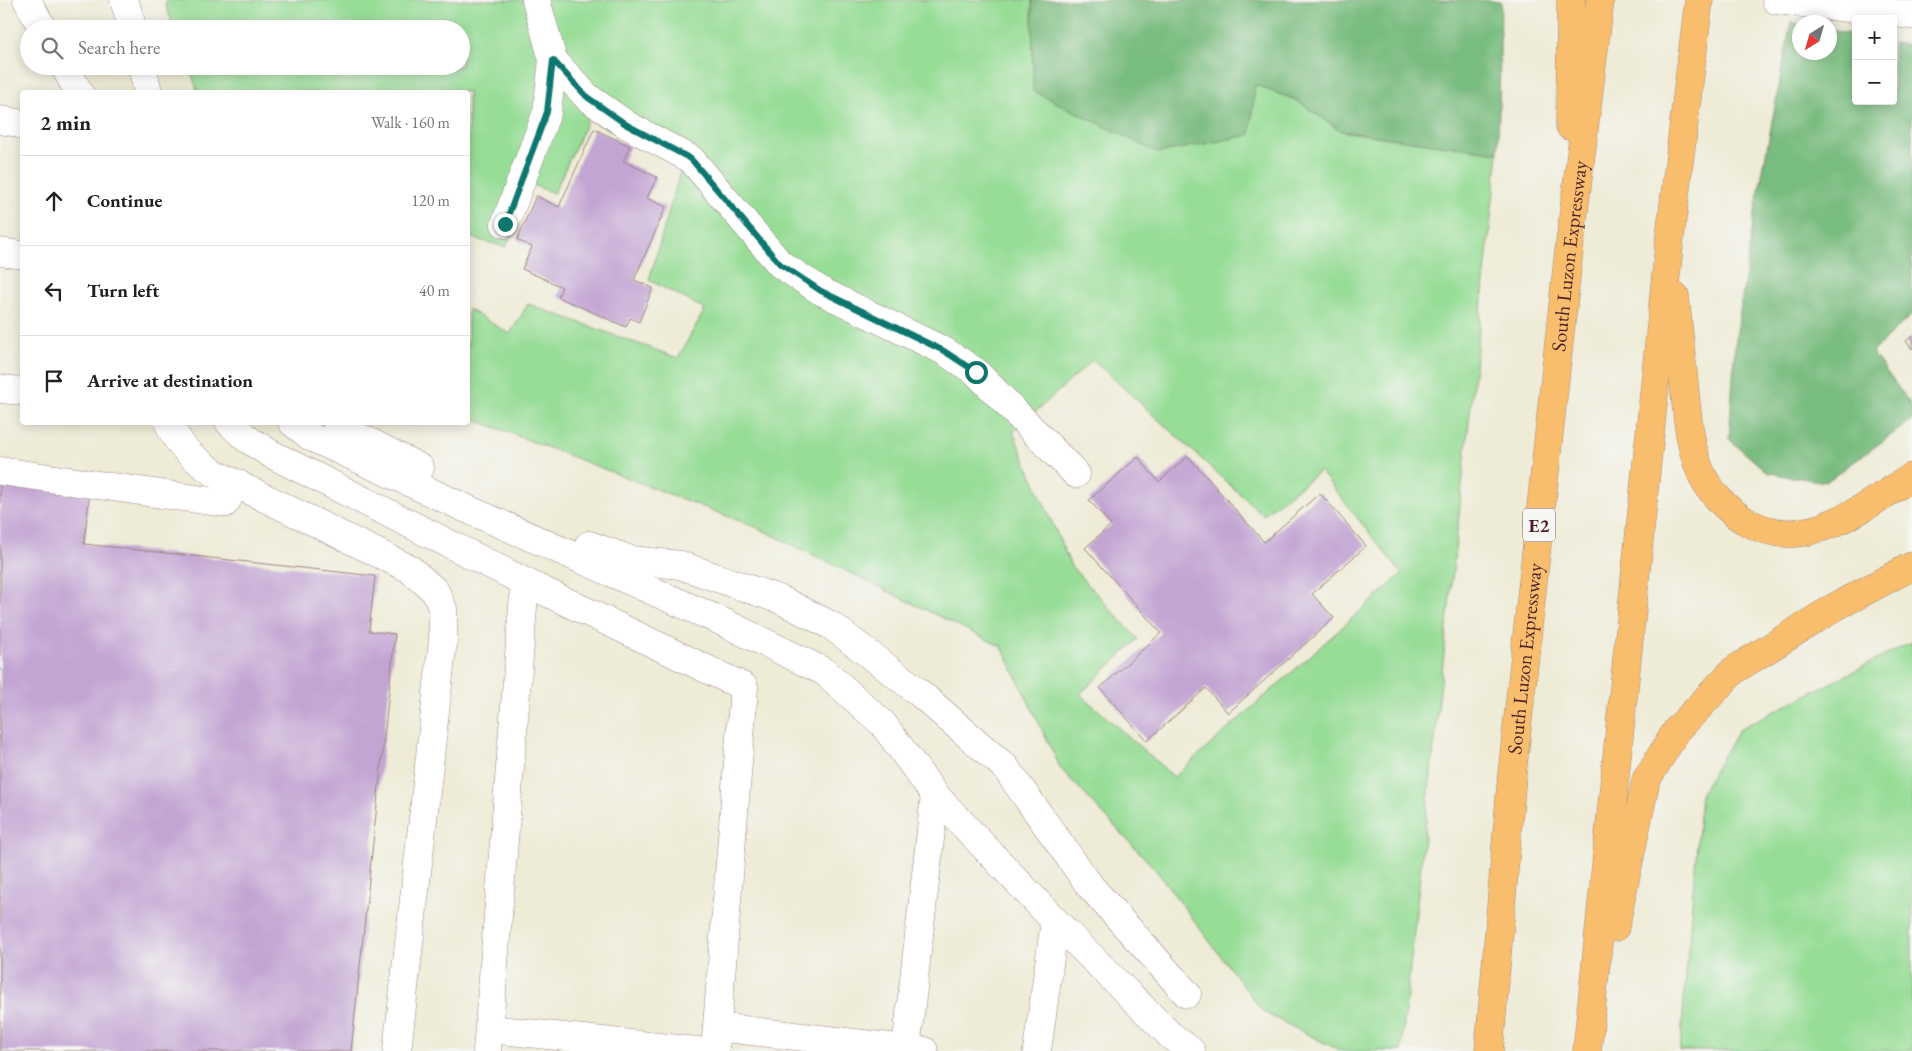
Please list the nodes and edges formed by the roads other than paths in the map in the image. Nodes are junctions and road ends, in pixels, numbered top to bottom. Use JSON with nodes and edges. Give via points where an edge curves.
{"nodes":[{"id":1,"x":27,"y":0,"type":"edge"},
{"id":2,"x":124,"y":0,"type":"edge"},
{"id":3,"x":536,"y":0,"type":"edge"},
{"id":4,"x":1571,"y":0,"type":"edge"},
{"id":5,"x":1600,"y":0,"type":"edge"},
{"id":6,"x":1699,"y":0,"type":"edge"},
{"id":7,"x":1783,"y":1,"type":"edge"},
{"id":8,"x":1912,"y":15,"type":"edge"},
{"id":9,"x":38,"y":20,"type":"edge"},
{"id":10,"x":130,"y":20,"type":"edge"},
{"id":11,"x":553,"y":60,"type":"junction"},
{"id":12,"x":69,"y":75,"type":"edge"},
{"id":13,"x":144,"y":75,"type":"edge"},
{"id":14,"x":78,"y":90,"type":"edge"},
{"id":15,"x":148,"y":90,"type":"edge"},
{"id":16,"x":0,"y":120,"type":"edge"},
{"id":17,"x":20,"y":124,"type":"edge"},
{"id":18,"x":505,"y":224,"type":"dead end"},
{"id":19,"x":1670,"y":236,"type":"junction"},
{"id":20,"x":0,"y":252,"type":"edge"},
{"id":21,"x":20,"y":255,"type":"edge"},
{"id":22,"x":1568,"y":258,"type":"junction"},
{"id":23,"x":0,"y":389,"type":"edge"},
{"id":24,"x":20,"y":391,"type":"edge"},
{"id":25,"x":169,"y":425,"type":"edge"},
{"id":26,"x":232,"y":425,"type":"edge"},
{"id":27,"x":296,"y":425,"type":"edge"},
{"id":28,"x":340,"y":425,"type":"edge"},
{"id":29,"x":0,"y":472,"type":"edge"},
{"id":30,"x":1076,"y":474,"type":"dead end"},
{"id":31,"x":1912,"y":477,"type":"edge"},
{"id":32,"x":237,"y":484,"type":"junction"},
{"id":33,"x":1912,"y":566,"type":"edge"},
{"id":34,"x":525,"y":582,"type":"junction"},
{"id":35,"x":935,"y":795,"type":"junction"},
{"id":36,"x":1055,"y":921,"type":"junction"},
{"id":37,"x":1187,"y":994,"type":"dead end"},
{"id":38,"x":716,"y":1039,"type":"edge"},
{"id":39,"x":488,"y":1040,"type":"edge"},
{"id":40,"x":915,"y":1050,"type":"edge"},
{"id":41,"x":397,"y":1051,"type":"edge"},
{"id":42,"x":697,"y":1051,"type":"edge"},
{"id":43,"x":1037,"y":1051,"type":"edge"},
{"id":44,"x":1191,"y":1051,"type":"edge"},
{"id":45,"x":1489,"y":1051,"type":"edge"},
{"id":46,"x":1589,"y":1051,"type":"edge"}],
"edges":[{"from":1,"to":9,"type":"street"},
{"from":2,"to":10,"type":"street"},
{"from":3,"to":11,"type":"street"},
{"from":4,"to":22,"type":"highway"},
{"from":5,"to":22,"type":"highway","name":"South Luzon Expressway","number":"E2"},
{"from":6,"to":19,"type":"highway"},
{"from":7,"to":8,"type":"street"},
{"from":11,"to":18,"type":"street","via":[[547,112]]},
{"from":11,"to":30,"type":"street","via":[[587,97],[627,125],[691,159],[780,264],[821,291],[944,351],[976,372]]},
{"from":12,"to":14,"type":"street"},
{"from":13,"to":15,"type":"street"},
{"from":16,"to":17,"type":"street"},
{"from":19,"to":31,"type":"highway","via":[[1691,440],[1703,476],[1726,506],[1756,526],[1772,532],[1793,533],[1811,530],[1847,516]]},
{"from":19,"to":46,"type":"highway"},
{"from":20,"to":21,"type":"street"},
{"from":22,"to":45,"type":"highway","name":"South Luzon Expressway","number":"E2","via":[[1512,774]]},
{"from":23,"to":24,"type":"street"},
{"from":25,"to":32,"type":"street","via":[[178,443],[195,460]]},
{"from":26,"to":34,"type":"street","via":[[271,454]]},
{"from":27,"to":35,"type":"street","via":[[311,437],[723,622],[825,672],[883,724]]},
{"from":28,"to":37,"type":"street","via":[[566,537],[631,560],[680,565],[782,600],[832,626],[916,690],[1005,767],[1090,886]]},
{"from":29,"to":32,"type":"street","via":[[224,503]]},
{"from":32,"to":41,"type":"street","via":[[410,569],[434,591],[443,609],[442,650]]},
{"from":33,"to":46,"type":"highway","via":[[1834,607],[1734,670],[1677,730],[1646,780]]},
{"from":34,"to":38,"type":"street","via":[[744,687]]},
{"from":34,"to":39,"type":"street"},
{"from":35,"to":36,"type":"street"},
{"from":35,"to":40,"type":"street"},
{"from":36,"to":43,"type":"street"},
{"from":36,"to":44,"type":"street","via":[[1170,1036]]},
{"from":38,"to":40,"type":"street"},
{"from":39,"to":42,"type":"street"}]}
